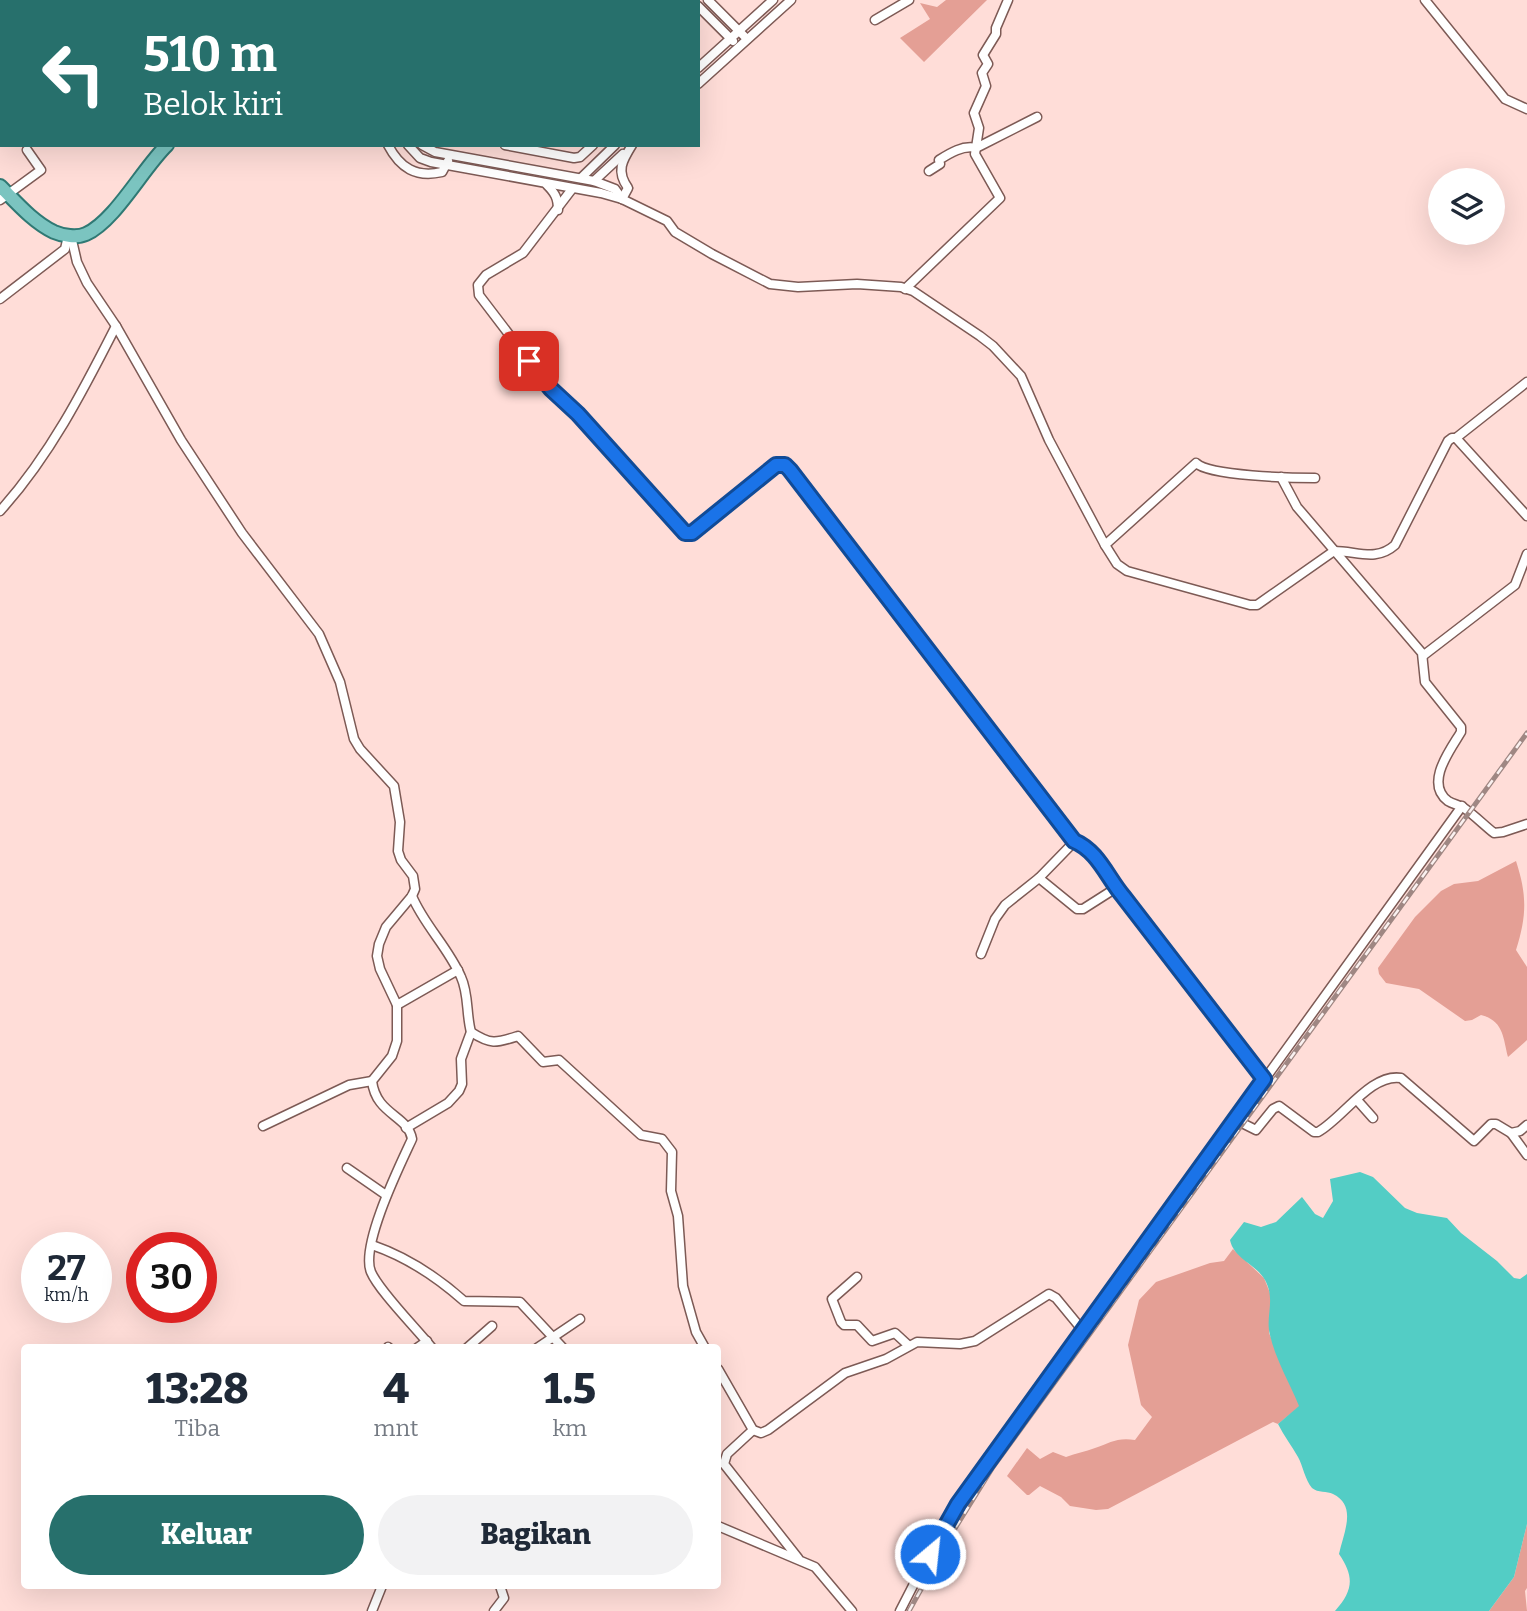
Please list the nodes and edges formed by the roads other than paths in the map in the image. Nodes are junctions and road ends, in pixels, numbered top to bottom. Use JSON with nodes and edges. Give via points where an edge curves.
{"nodes":[{"id":1,"x":773,"y":0,"type":"edge"},
{"id":2,"x":791,"y":0,"type":"edge"},
{"id":3,"x":909,"y":0,"type":"edge"},
{"id":4,"x":1007,"y":0,"type":"edge"},
{"id":5,"x":709,"y":1,"type":"edge"},
{"id":6,"x":1428,"y":1,"type":"edge"},
{"id":7,"x":700,"y":8,"type":"edge"},
{"id":8,"x":875,"y":20,"type":"dead end"},
{"id":9,"x":738,"y":30,"type":"junction"},
{"id":10,"x":730,"y":38,"type":"junction"},
{"id":11,"x":747,"y":39,"type":"junction"},
{"id":12,"x":738,"y":47,"type":"junction"},
{"id":13,"x":700,"y":66,"type":"edge"},
{"id":14,"x":700,"y":82,"type":"edge"},
{"id":15,"x":1527,"y":109,"type":"edge"},
{"id":16,"x":1037,"y":117,"type":"dead end"},
{"id":17,"x":165,"y":147,"type":"edge"},
{"id":18,"x":389,"y":147,"type":"edge"},
{"id":19,"x":410,"y":147,"type":"edge"},
{"id":20,"x":426,"y":147,"type":"edge"},
{"id":21,"x":516,"y":147,"type":"edge"},
{"id":22,"x":591,"y":147,"type":"edge"},
{"id":23,"x":613,"y":147,"type":"edge"},
{"id":24,"x":630,"y":147,"type":"edge"},
{"id":25,"x":631,"y":147,"type":"edge"},
{"id":26,"x":976,"y":148,"type":"junction"},
{"id":27,"x":27,"y":150,"type":"dead end"},
{"id":28,"x":449,"y":155,"type":"junction"},
{"id":29,"x":447,"y":165,"type":"junction"},
{"id":30,"x":929,"y":171,"type":"dead end"},
{"id":31,"x":581,"y":178,"type":"junction"},
{"id":32,"x":594,"y":181,"type":"junction"},
{"id":33,"x":545,"y":184,"type":"junction"},
{"id":34,"x":576,"y":189,"type":"junction"},
{"id":35,"x":593,"y":192,"type":"junction"},
{"id":36,"x":3,"y":193,"type":"edge"},
{"id":37,"x":622,"y":200,"type":"junction"},
{"id":38,"x":558,"y":210,"type":"junction"},
{"id":39,"x":69,"y":236,"type":"junction"},
{"id":40,"x":905,"y":289,"type":"junction"},
{"id":41,"x":0,"y":299,"type":"edge"},
{"id":42,"x":116,"y":326,"type":"junction"},
{"id":43,"x":1526,"y":385,"type":"edge"},
{"id":44,"x":1457,"y":438,"type":"junction"},
{"id":45,"x":1281,"y":477,"type":"junction"},
{"id":46,"x":1315,"y":478,"type":"dead end"},
{"id":47,"x":0,"y":511,"type":"edge"},
{"id":48,"x":1527,"y":516,"type":"edge"},
{"id":49,"x":1105,"y":545,"type":"junction"},
{"id":50,"x":1334,"y":551,"type":"junction"},
{"id":51,"x":1527,"y":554,"type":"edge"},
{"id":52,"x":1424,"y":655,"type":"junction"},
{"id":53,"x":1462,"y":806,"type":"junction"},
{"id":54,"x":1527,"y":824,"type":"edge"},
{"id":55,"x":1074,"y":841,"type":"junction"},
{"id":56,"x":1039,"y":878,"type":"junction"},
{"id":57,"x":1116,"y":888,"type":"junction"},
{"id":58,"x":412,"y":896,"type":"junction"},
{"id":59,"x":981,"y":954,"type":"dead end"},
{"id":60,"x":458,"y":970,"type":"junction"},
{"id":61,"x":397,"y":1005,"type":"junction"},
{"id":62,"x":471,"y":1032,"type":"junction"},
{"id":63,"x":1264,"y":1079,"type":"junction"},
{"id":64,"x":372,"y":1080,"type":"junction"},
{"id":65,"x":1357,"y":1100,"type":"junction"},
{"id":66,"x":1373,"y":1118,"type":"dead end"},
{"id":67,"x":1236,"y":1120,"type":"junction"},
{"id":68,"x":263,"y":1125,"type":"dead end"},
{"id":69,"x":1527,"y":1125,"type":"edge"},
{"id":70,"x":406,"y":1128,"type":"junction"},
{"id":71,"x":1511,"y":1133,"type":"junction"},
{"id":72,"x":1527,"y":1155,"type":"edge"},
{"id":73,"x":347,"y":1168,"type":"dead end"},
{"id":74,"x":386,"y":1195,"type":"junction"},
{"id":75,"x":372,"y":1245,"type":"junction"},
{"id":76,"x":857,"y":1277,"type":"dead end"},
{"id":77,"x":580,"y":1319,"type":"dead end"},
{"id":78,"x":492,"y":1326,"type":"dead end"},
{"id":79,"x":1084,"y":1332,"type":"junction"},
{"id":80,"x":555,"y":1336,"type":"junction"},
{"id":81,"x":430,"y":1344,"type":"edge"},
{"id":82,"x":472,"y":1344,"type":"edge"},
{"id":83,"x":543,"y":1344,"type":"edge"},
{"id":84,"x":560,"y":1344,"type":"edge"},
{"id":85,"x":703,"y":1344,"type":"edge"},
{"id":86,"x":908,"y":1345,"type":"junction"},
{"id":87,"x":721,"y":1374,"type":"edge"},
{"id":88,"x":753,"y":1430,"type":"junction"},
{"id":89,"x":721,"y":1527,"type":"edge"},
{"id":90,"x":798,"y":1558,"type":"junction"},
{"id":91,"x":381,"y":1589,"type":"edge"},
{"id":92,"x":501,"y":1589,"type":"edge"},
{"id":93,"x":372,"y":1611,"type":"edge"},
{"id":94,"x":494,"y":1611,"type":"edge"},
{"id":95,"x":852,"y":1611,"type":"edge"},
{"id":96,"x":900,"y":1611,"type":"edge"}],
"edges":[{"from":1,"to":9,"type":"street"},
{"from":2,"to":11,"type":"street"},
{"from":3,"to":8,"type":"street"},
{"from":4,"to":26,"type":"street","via":[[996,34],[983,55],[988,64],[982,73],[986,86],[974,113],[979,128]]},
{"from":5,"to":7,"type":"street"},
{"from":5,"to":9,"type":"street"},
{"from":6,"to":15,"type":"street","via":[[1506,99]]},
{"from":7,"to":10,"type":"street"},
{"from":9,"to":10,"type":"street"},
{"from":9,"to":11,"type":"street"},
{"from":10,"to":12,"type":"street"},
{"from":10,"to":13,"type":"street"},
{"from":11,"to":12,"type":"street"},
{"from":12,"to":14,"type":"street"},
{"from":16,"to":26,"type":"street"},
{"from":17,"to":39,"type":"main road","via":[[101,224],[84,235]]},
{"from":18,"to":29,"type":"street","via":[[405,169],[431,174],[442,172]]},
{"from":19,"to":29,"type":"street","via":[[420,158]]},
{"from":20,"to":28,"type":"street"},
{"from":21,"to":22,"type":"street","via":[[574,158]]},
{"from":23,"to":31,"type":"street"},
{"from":24,"to":32,"type":"street"},
{"from":25,"to":37,"type":"street","via":[[621,163],[622,180],[628,188]]},
{"from":26,"to":30,"type":"street","via":[[951,152]]},
{"from":26,"to":40,"type":"street","via":[[1000,198]]},
{"from":27,"to":36,"type":"street","via":[[41,170]]},
{"from":28,"to":29,"type":"street"},
{"from":28,"to":31,"type":"street"},
{"from":29,"to":33,"type":"street"},
{"from":31,"to":32,"type":"street"},
{"from":31,"to":34,"type":"street"},
{"from":32,"to":35,"type":"street"},
{"from":32,"to":37,"type":"street","via":[[615,189]]},
{"from":33,"to":34,"type":"street"},
{"from":33,"to":38,"type":"street","via":[[558,200]]},
{"from":34,"to":35,"type":"street"},
{"from":34,"to":38,"type":"street","via":[[566,195]]},
{"from":35,"to":37,"type":"street"},
{"from":36,"to":39,"type":"main road","via":[[33,218]]},
{"from":37,"to":40,"type":"street","via":[[667,221],[675,232],[770,284],[879,284]]},
{"from":38,"to":55,"type":"street","via":[[523,253],[486,275],[477,290],[546,383],[689,534],[776,465],[785,465]]},
{"from":39,"to":41,"type":"street","via":[[65,249]]},
{"from":39,"to":42,"type":"street","via":[[76,262]]},
{"from":40,"to":49,"type":"street","via":[[980,336],[1021,376]]},
{"from":42,"to":47,"type":"street","via":[[72,410],[20,489]]},
{"from":42,"to":58,"type":"street","via":[[181,440],[242,533],[319,634],[340,682],[354,739],[394,786],[400,822],[398,851],[415,882]]},
{"from":43,"to":44,"type":"street"},
{"from":44,"to":48,"type":"street"},
{"from":44,"to":50,"type":"street","via":[[1448,440],[1395,545],[1379,555]]},
{"from":45,"to":46,"type":"street"},
{"from":45,"to":49,"type":"street","via":[[1196,463]]},
{"from":45,"to":50,"type":"street","via":[[1292,501]]},
{"from":49,"to":50,"type":"street","via":[[1127,571],[1250,606]]},
{"from":50,"to":52,"type":"street"},
{"from":51,"to":52,"type":"street","via":[[1515,585]]},
{"from":52,"to":53,"type":"street","via":[[1425,682],[1461,727],[1442,764],[1439,784],[1448,801]]},
{"from":53,"to":54,"type":"street","via":[[1494,833]]},
{"from":53,"to":63,"type":"street"},
{"from":55,"to":56,"type":"street"},
{"from":55,"to":57,"type":"street","via":[[1094,854]]},
{"from":56,"to":57,"type":"street","via":[[1077,909]]},
{"from":56,"to":59,"type":"street","via":[[1001,909]]},
{"from":57,"to":63,"type":"street"},
{"from":58,"to":60,"type":"street"},
{"from":58,"to":61,"type":"street","via":[[386,927],[377,956]]},
{"from":60,"to":61,"type":"street"},
{"from":60,"to":62,"type":"street"},
{"from":61,"to":64,"type":"street","via":[[397,1041],[392,1056]]},
{"from":62,"to":70,"type":"street","via":[[461,1059],[458,1091],[448,1103]]},
{"from":62,"to":85,"type":"street","via":[[497,1043],[518,1035],[543,1062],[559,1059],[641,1135],[662,1139],[672,1152],[671,1191],[678,1216],[683,1286]]},
{"from":63,"to":67,"type":"street"},
{"from":64,"to":68,"type":"street","via":[[349,1085]]},
{"from":64,"to":70,"type":"street","via":[[379,1102]]},
{"from":65,"to":66,"type":"street"},
{"from":65,"to":67,"type":"street","via":[[1318,1132],[1279,1106],[1256,1130]]},
{"from":65,"to":71,"type":"street","via":[[1381,1080],[1401,1078],[1474,1141],[1493,1123]]},
{"from":67,"to":79,"type":"street"},
{"from":69,"to":71,"type":"street"},
{"from":70,"to":74,"type":"street","via":[[412,1139]]},
{"from":71,"to":72,"type":"street"},
{"from":73,"to":74,"type":"street"},
{"from":74,"to":75,"type":"street"},
{"from":75,"to":80,"type":"street","via":[[411,1262],[464,1301],[520,1302]]},
{"from":75,"to":81,"type":"street","via":[[369,1265],[375,1280]]},
{"from":76,"to":86,"type":"street","via":[[832,1299],[841,1322],[857,1325],[872,1342],[895,1333]]},
{"from":77,"to":80,"type":"street"},
{"from":78,"to":82,"type":"street"},
{"from":79,"to":86,"type":"street","via":[[1049,1294],[975,1341]]},
{"from":79,"to":96,"type":"street","via":[[958,1504]]},
{"from":80,"to":83,"type":"street"},
{"from":80,"to":84,"type":"street"},
{"from":86,"to":88,"type":"street","via":[[887,1359],[838,1377],[768,1430]]},
{"from":87,"to":88,"type":"street"},
{"from":88,"to":90,"type":"street","via":[[727,1454],[724,1464]]},
{"from":89,"to":90,"type":"street"},
{"from":90,"to":95,"type":"street","via":[[815,1567]]},
{"from":91,"to":93,"type":"street"},
{"from":92,"to":94,"type":"street","via":[[504,1598]]}]}
